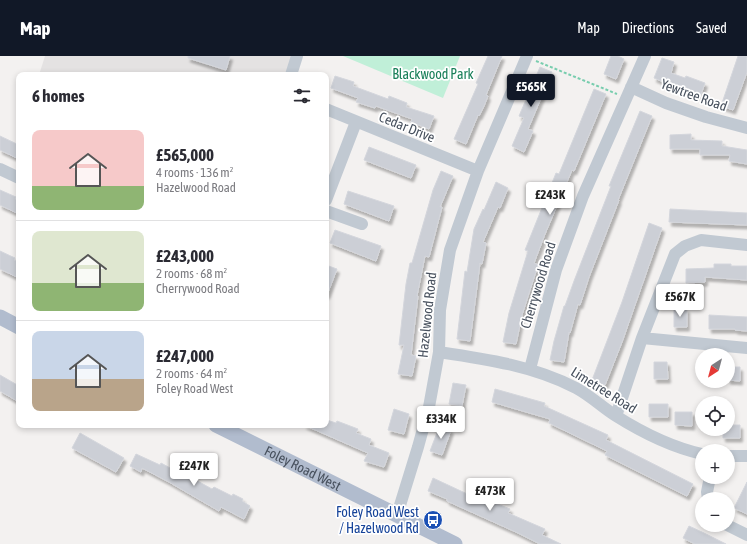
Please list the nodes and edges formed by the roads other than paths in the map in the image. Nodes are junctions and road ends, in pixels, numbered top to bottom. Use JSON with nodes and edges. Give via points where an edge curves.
{"nodes":[{"id":1,"x":297,"y":56,"type":"edge"},
{"id":2,"x":645,"y":56,"type":"edge"},
{"id":3,"x":527,"y":57,"type":"edge"},
{"id":4,"x":292,"y":72,"type":"edge"},
{"id":5,"x":629,"y":92,"type":"junction"},
{"id":6,"x":329,"y":110,"type":"edge"},
{"id":7,"x":356,"y":122,"type":"junction"},
{"id":8,"x":746,"y":124,"type":"edge"},
{"id":9,"x":0,"y":169,"type":"edge"},
{"id":10,"x":478,"y":171,"type":"junction"},
{"id":11,"x":16,"y":177,"type":"edge"},
{"id":12,"x":329,"y":192,"type":"edge"},
{"id":13,"x":329,"y":212,"type":"edge"},
{"id":14,"x":362,"y":224,"type":"dead end"},
{"id":15,"x":747,"y":245,"type":"edge"},
{"id":16,"x":0,"y":317,"type":"edge"},
{"id":17,"x":16,"y":325,"type":"edge"},
{"id":18,"x":642,"y":338,"type":"junction"},
{"id":19,"x":747,"y":348,"type":"edge"},
{"id":20,"x":439,"y":352,"type":"junction"},
{"id":21,"x":530,"y":369,"type":"junction"},
{"id":22,"x":616,"y":416,"type":"junction"},
{"id":23,"x":222,"y":428,"type":"edge"},
{"id":24,"x":695,"y":453,"type":"edge"},
{"id":25,"x":735,"y":456,"type":"edge"},
{"id":26,"x":747,"y":456,"type":"edge"},
{"id":27,"x":397,"y":515,"type":"junction"},
{"id":28,"x":735,"y":529,"type":"edge"},
{"id":29,"x":747,"y":535,"type":"edge"},
{"id":30,"x":455,"y":544,"type":"edge"}],
"edges":[{"from":1,"to":4,"type":"street"},
{"from":2,"to":5,"type":"street","name":"Cherrywood Road"},
{"from":3,"to":10,"type":"street","name":"Hazelwood Road"},
{"from":5,"to":8,"type":"street","name":"Yewtree Road","via":[[706,117]]},
{"from":5,"to":21,"type":"street","name":"Cherrywood Road","via":[[583,196],[556,270]]},
{"from":6,"to":7,"type":"street","name":"Cedar Drive"},
{"from":7,"to":10,"type":"street","name":"Cedar Drive"},
{"from":7,"to":12,"type":"street"},
{"from":9,"to":11,"type":"street"},
{"from":10,"to":20,"type":"street","name":"Hazelwood Road","via":[[450,250],[440,310]]},
{"from":13,"to":14,"type":"street"},
{"from":15,"to":18,"type":"street","via":[[701,240],[685,246],[675,254]]},
{"from":16,"to":17,"type":"main road"},
{"from":18,"to":19,"type":"street"},
{"from":18,"to":22,"type":"street"},
{"from":20,"to":21,"type":"street","name":"Limetree Road"},
{"from":20,"to":27,"type":"street","name":"Hazelwood Road","via":[[429,407]]},
{"from":21,"to":22,"type":"street","name":"Limetree Road","via":[[578,389]]},
{"from":22,"to":24,"type":"street","name":"Limetree Road","via":[[659,440]]},
{"from":23,"to":27,"type":"main road","name":"Foley Road West"},
{"from":25,"to":26,"type":"street"},
{"from":27,"to":30,"type":"main road","name":"Foley Road West"},
{"from":28,"to":29,"type":"street"}]}
